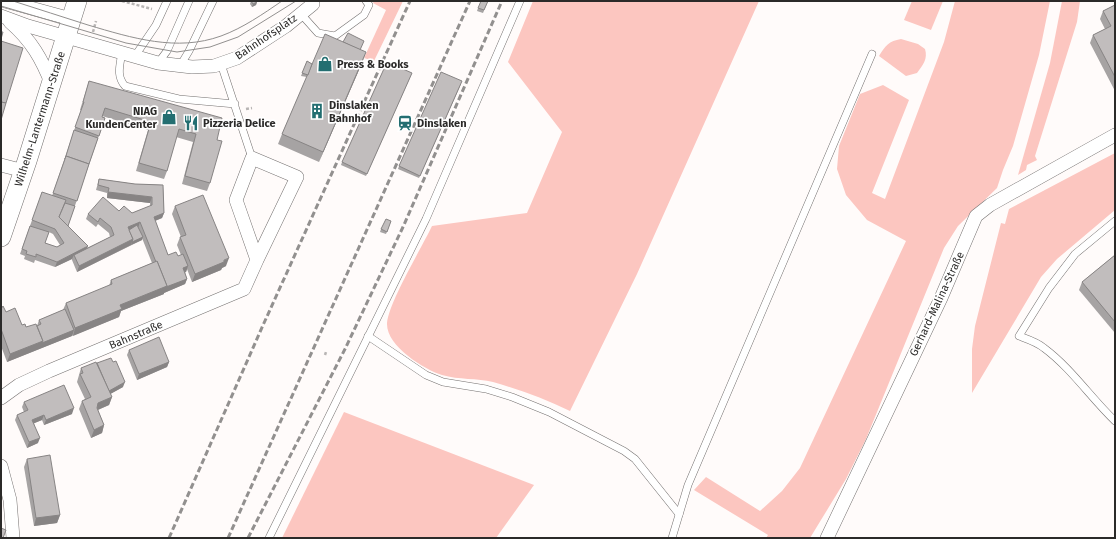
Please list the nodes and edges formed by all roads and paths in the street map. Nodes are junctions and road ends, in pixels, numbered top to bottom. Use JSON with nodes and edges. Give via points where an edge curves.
{"nodes":[{"id":1,"x":5,"y":1,"type":"edge"},
{"id":2,"x":77,"y":1,"type":"edge"},
{"id":3,"x":122,"y":1,"type":"edge"},
{"id":4,"x":167,"y":1,"type":"edge"},
{"id":5,"x":189,"y":1,"type":"edge"},
{"id":6,"x":213,"y":1,"type":"edge"},
{"id":7,"x":366,"y":1,"type":"edge"},
{"id":8,"x":520,"y":1,"type":"edge"},
{"id":9,"x":129,"y":2,"type":"edge"},
{"id":10,"x":313,"y":4,"type":"dead end"},
{"id":11,"x":151,"y":10,"type":"dead end"},
{"id":12,"x":301,"y":14,"type":"junction"},
{"id":13,"x":2,"y":17,"type":"edge"},
{"id":14,"x":68,"y":28,"type":"junction"},
{"id":15,"x":122,"y":52,"type":"junction"},
{"id":16,"x":872,"y":54,"type":"dead end"},
{"id":17,"x":135,"y":56,"type":"junction"},
{"id":18,"x":158,"y":63,"type":"junction"},
{"id":19,"x":221,"y":64,"type":"junction"},
{"id":20,"x":179,"y":66,"type":"junction"},
{"id":21,"x":52,"y":84,"type":"junction"},
{"id":22,"x":235,"y":104,"type":"junction"},
{"id":23,"x":1115,"y":134,"type":"edge"},
{"id":24,"x":252,"y":158,"type":"junction"},
{"id":25,"x":1,"y":165,"type":"edge"},
{"id":26,"x":24,"y":171,"type":"junction"},
{"id":27,"x":1115,"y":221,"type":"edge"},
{"id":28,"x":1,"y":237,"type":"edge"},
{"id":29,"x":257,"y":260,"type":"junction"},
{"id":30,"x":368,"y":336,"type":"junction"},
{"id":31,"x":326,"y":352,"type":"dead end"},
{"id":32,"x":325,"y":355,"type":"dead end"},
{"id":33,"x":1,"y":398,"type":"edge"},
{"id":34,"x":1115,"y":421,"type":"edge"},
{"id":35,"x":1,"y":466,"type":"edge"},
{"id":36,"x":679,"y":514,"type":"junction"},
{"id":37,"x":13,"y":538,"type":"edge"},
{"id":38,"x":269,"y":538,"type":"edge"},
{"id":39,"x":672,"y":538,"type":"edge"},
{"id":40,"x":827,"y":538,"type":"edge"}],
"edges":[{"from":1,"to":14,"type":"street"},
{"from":2,"to":14,"type":"main road","name":"Wilhelm-Lantermann-Straße"},
{"from":3,"to":9,"type":"path"},
{"from":4,"to":17,"type":"lane","via":[[156,25]]},
{"from":5,"to":18,"type":"lane","via":[[167,51]]},
{"from":6,"to":20,"type":"lane"},
{"from":7,"to":12,"type":"lane","via":[[369,5],[364,15],[335,36],[318,33]]},
{"from":8,"to":30,"type":"lane","via":[[426,219]]},
{"from":9,"to":11,"type":"path"},
{"from":10,"to":12,"type":"street","name":"Bahnhofsplatz"},
{"from":12,"to":19,"type":"street","name":"Bahnhofsplatz","via":[[237,58]]},
{"from":13,"to":14,"type":"street"},
{"from":13,"to":21,"type":"street","via":[[20,31],[34,47]]},
{"from":14,"to":15,"type":"street","name":"Bahnhofsplatz"},
{"from":14,"to":21,"type":"main road","name":"Wilhelm-Lantermann-Straße"},
{"from":15,"to":17,"type":"street","name":"Bahnhofsplatz"},
{"from":15,"to":22,"type":"lane","via":[[119,75],[125,86],[179,99]]},
{"from":16,"to":36,"type":"lane","via":[[688,485]]},
{"from":17,"to":18,"type":"street","name":"Bahnhofsplatz"},
{"from":18,"to":20,"type":"street","name":"Bahnhofsplatz"},
{"from":19,"to":20,"type":"street","name":"Bahnhofsplatz"},
{"from":19,"to":22,"type":"lane"},
{"from":21,"to":26,"type":"main road","name":"Wilhelm-Lantermann-Straße"},
{"from":22,"to":24,"type":"lane"},
{"from":23,"to":40,"type":"street","name":"Gerhard-Malina-Straße","via":[[996,201],[976,216],[941,298]]},
{"from":24,"to":29,"type":"street","via":[[236,200]]},
{"from":24,"to":29,"type":"street","name":"Bahnstraße","via":[[297,177]]},
{"from":25,"to":26,"type":"street"},
{"from":26,"to":28,"type":"main road","name":"Wilhelm-Lantermann-Straße"},
{"from":27,"to":34,"type":"lane","via":[[1075,254],[1049,288],[1019,336],[1043,347],[1075,377]]},
{"from":29,"to":33,"type":"street","name":"Bahnstraße","via":[[244,289],[18,385]]},
{"from":30,"to":36,"type":"lane","via":[[426,375],[444,382],[486,389],[512,397],[549,412],[624,451],[635,460]]},
{"from":30,"to":38,"type":"lane"},
{"from":31,"to":32,"type":"path"},
{"from":35,"to":37,"type":"street","via":[[10,500]]},
{"from":36,"to":39,"type":"lane"}]}
